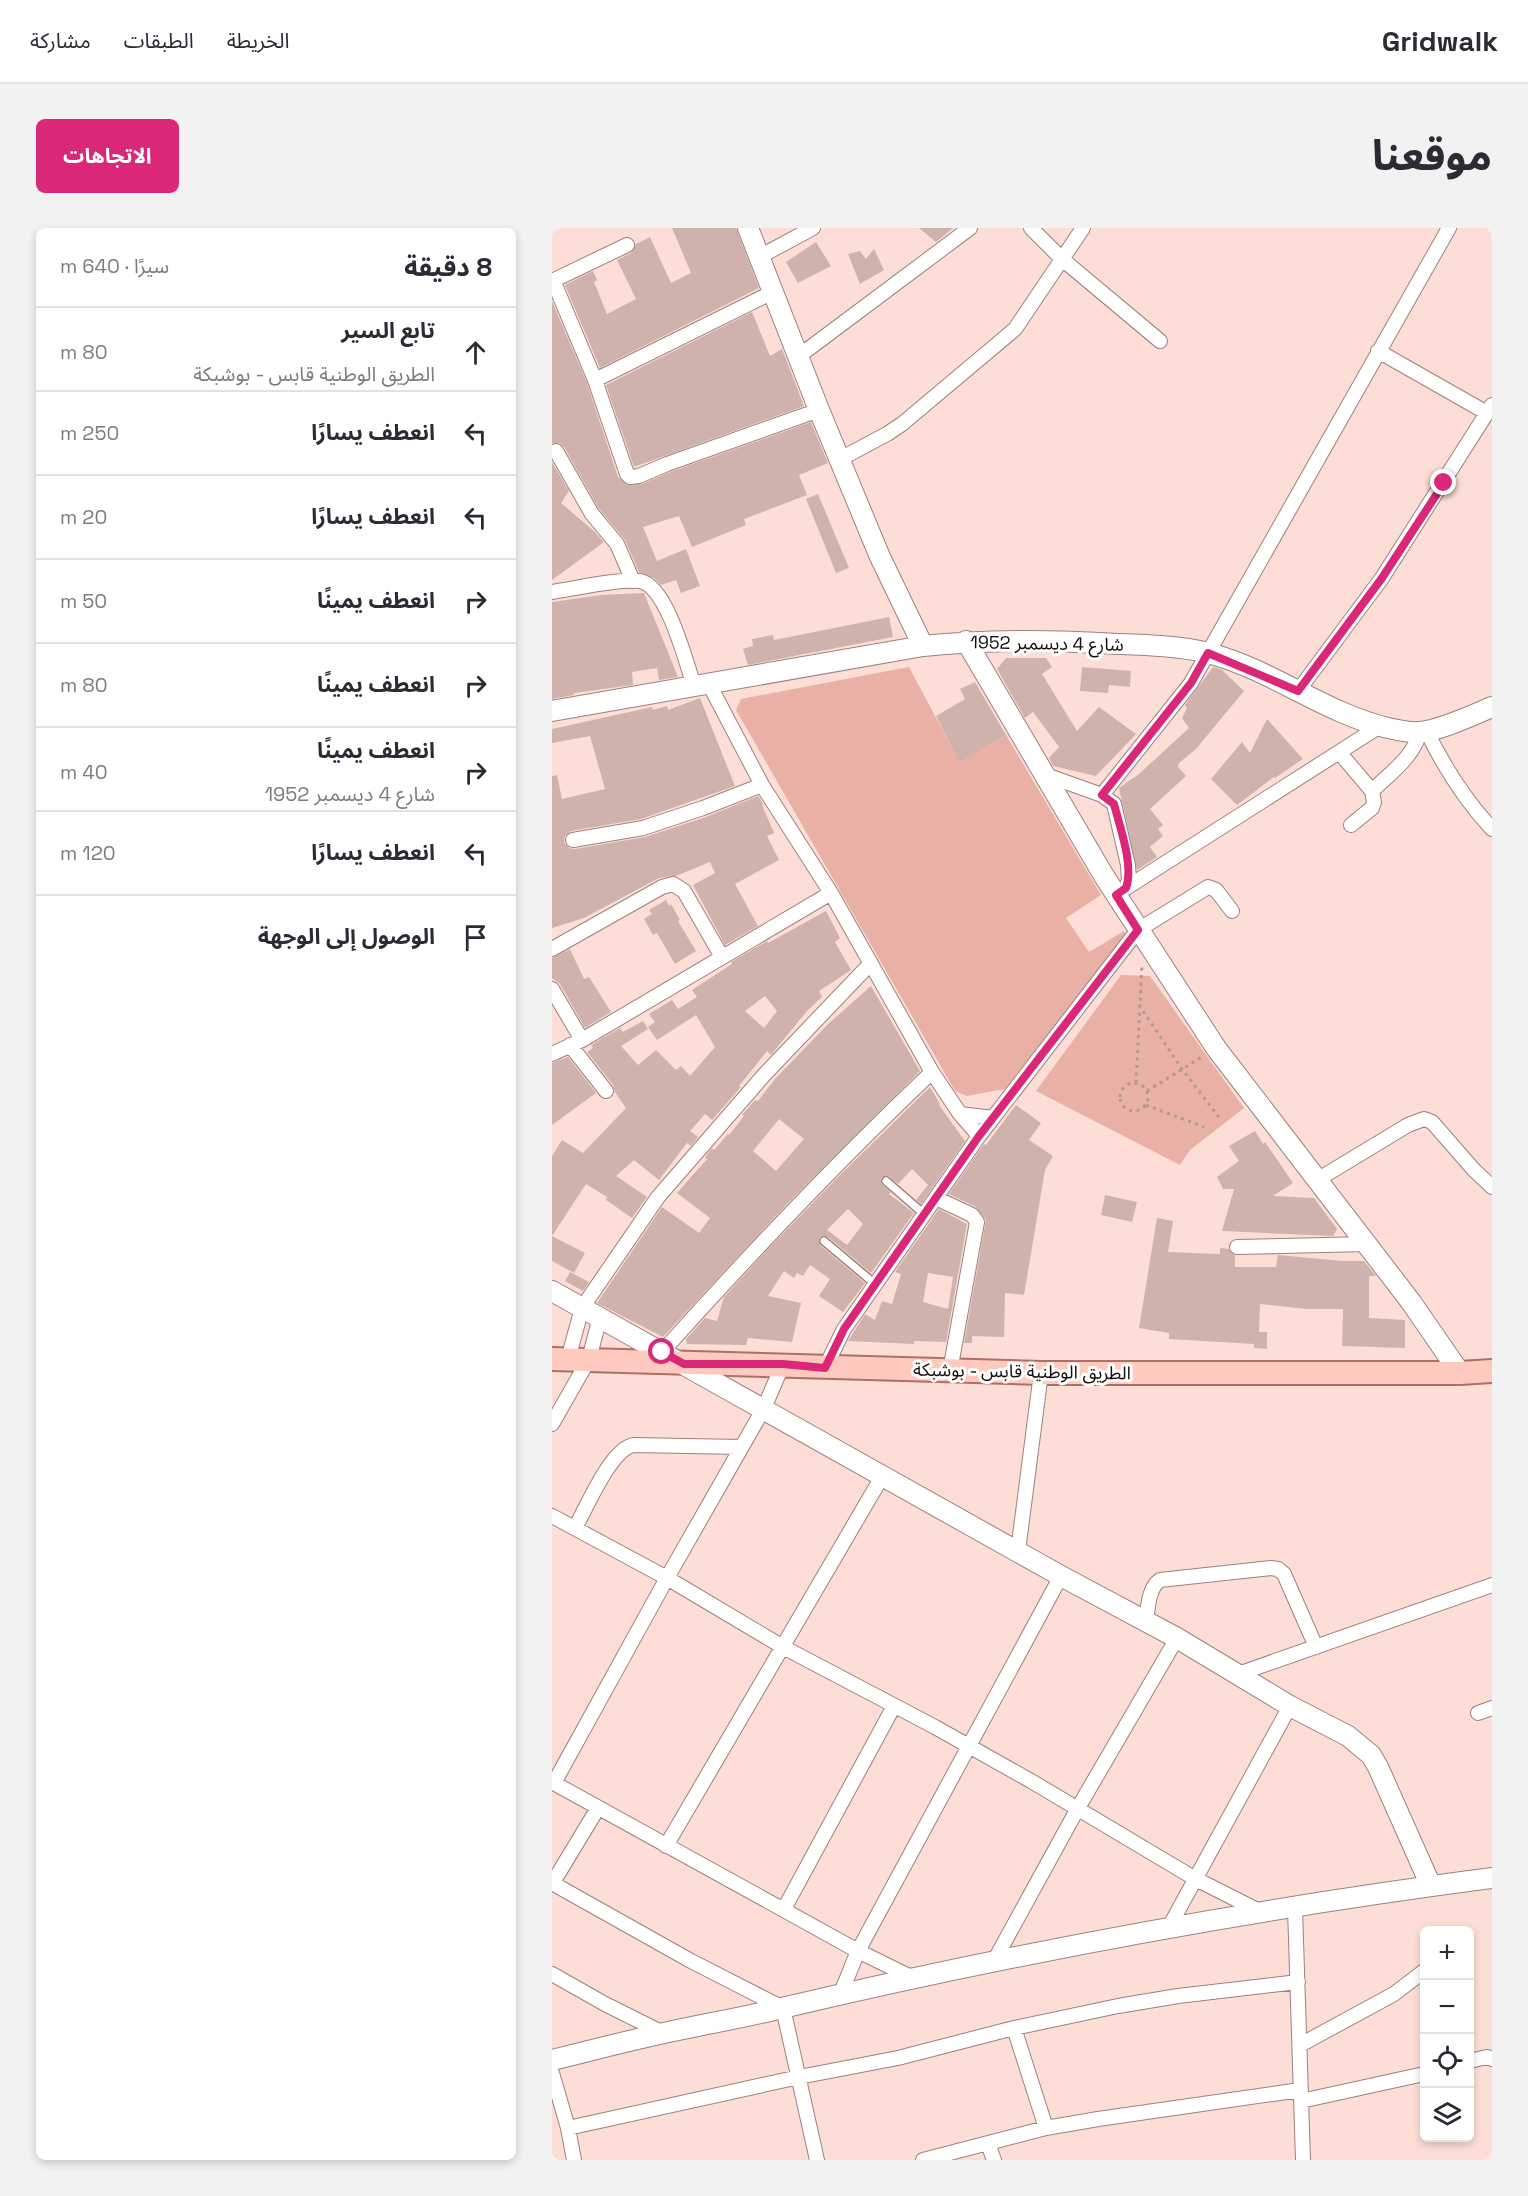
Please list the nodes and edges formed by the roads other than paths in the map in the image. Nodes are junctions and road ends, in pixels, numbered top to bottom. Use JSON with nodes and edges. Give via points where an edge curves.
{"nodes":[{"id":1,"x":748,"y":228,"type":"edge"},
{"id":2,"x":813,"y":228,"type":"edge"},
{"id":3,"x":970,"y":228,"type":"edge"},
{"id":4,"x":1031,"y":228,"type":"edge"},
{"id":5,"x":1083,"y":228,"type":"edge"},
{"id":6,"x":1449,"y":228,"type":"edge"},
{"id":7,"x":627,"y":245,"type":"dead end"},
{"id":8,"x":759,"y":257,"type":"junction"},
{"id":9,"x":1062,"y":259,"type":"junction"},
{"id":10,"x":552,"y":280,"type":"edge"},
{"id":11,"x":773,"y":292,"type":"junction"},
{"id":12,"x":1160,"y":340,"type":"dead end"},
{"id":13,"x":1378,"y":351,"type":"junction"},
{"id":14,"x":799,"y":356,"type":"junction"},
{"id":15,"x":596,"y":380,"type":"junction"},
{"id":16,"x":1490,"y":409,"type":"edge"},
{"id":17,"x":819,"y":410,"type":"junction"},
{"id":18,"x":556,"y":451,"type":"dead end"},
{"id":19,"x":840,"y":459,"type":"junction"},
{"id":20,"x":633,"y":580,"type":"junction"},
{"id":21,"x":552,"y":592,"type":"edge"},
{"id":22,"x":966,"y":641,"type":"junction"},
{"id":23,"x":923,"y":646,"type":"junction"},
{"id":24,"x":1208,"y":653,"type":"junction"},
{"id":25,"x":701,"y":685,"type":"junction"},
{"id":26,"x":1298,"y":691,"type":"junction"},
{"id":27,"x":1492,"y":707,"type":"edge"},
{"id":28,"x":552,"y":711,"type":"edge"},
{"id":29,"x":1380,"y":726,"type":"junction"},
{"id":30,"x":1423,"y":731,"type":"junction"},
{"id":31,"x":1339,"y":752,"type":"junction"},
{"id":32,"x":1043,"y":774,"type":"junction"},
{"id":33,"x":762,"y":785,"type":"junction"},
{"id":34,"x":1372,"y":791,"type":"junction"},
{"id":35,"x":1102,"y":795,"type":"junction"},
{"id":36,"x":1351,"y":825,"type":"dead end"},
{"id":37,"x":1492,"y":829,"type":"edge"},
{"id":38,"x":573,"y":840,"type":"dead end"},
{"id":39,"x":1121,"y":892,"type":"junction"},
{"id":40,"x":831,"y":893,"type":"junction"},
{"id":41,"x":1232,"y":911,"type":"dead end"},
{"id":42,"x":1141,"y":934,"type":"junction"},
{"id":43,"x":552,"y":949,"type":"edge"},
{"id":44,"x":722,"y":957,"type":"junction"},
{"id":45,"x":871,"y":963,"type":"junction"},
{"id":46,"x":552,"y":989,"type":"edge"},
{"id":47,"x":576,"y":1043,"type":"junction"},
{"id":48,"x":552,"y":1054,"type":"edge"},
{"id":49,"x":932,"y":1072,"type":"junction"},
{"id":50,"x":606,"y":1091,"type":"dead end"},
{"id":51,"x":960,"y":1113,"type":"junction"},
{"id":52,"x":993,"y":1118,"type":"junction"},
{"id":53,"x":979,"y":1136,"type":"junction"},
{"id":54,"x":1317,"y":1179,"type":"junction"},
{"id":55,"x":886,"y":1181,"type":"dead end"},
{"id":56,"x":1492,"y":1187,"type":"edge"},
{"id":57,"x":936,"y":1198,"type":"junction"},
{"id":58,"x":924,"y":1214,"type":"junction"},
{"id":59,"x":824,"y":1241,"type":"dead end"},
{"id":60,"x":1366,"y":1244,"type":"junction"},
{"id":61,"x":1237,"y":1247,"type":"dead end"},
{"id":62,"x":875,"y":1284,"type":"junction"},
{"id":63,"x":552,"y":1291,"type":"edge"},
{"id":64,"x":582,"y":1308,"type":"junction"},
{"id":65,"x":600,"y":1317,"type":"junction"},
{"id":66,"x":662,"y":1352,"type":"junction"},
{"id":67,"x":570,"y":1359,"type":"edge"},
{"id":68,"x":684,"y":1364,"type":"junction"},
{"id":69,"x":783,"y":1364,"type":"junction"},
{"id":70,"x":825,"y":1368,"type":"junction"},
{"id":71,"x":950,"y":1371,"type":"junction"},
{"id":72,"x":1492,"y":1371,"type":"edge"},
{"id":73,"x":1041,"y":1373,"type":"junction"},
{"id":74,"x":1460,"y":1373,"type":"junction"},
{"id":75,"x":764,"y":1408,"type":"junction"},
{"id":76,"x":552,"y":1424,"type":"edge"},
{"id":77,"x":741,"y":1447,"type":"junction"},
{"id":78,"x":883,"y":1475,"type":"junction"},
{"id":79,"x":552,"y":1516,"type":"edge"},
{"id":80,"x":575,"y":1528,"type":"junction"},
{"id":81,"x":1018,"y":1551,"type":"junction"},
{"id":82,"x":1061,"y":1576,"type":"junction"},
{"id":83,"x":667,"y":1578,"type":"junction"},
{"id":84,"x":1492,"y":1585,"type":"edge"},
{"id":85,"x":1146,"y":1622,"type":"junction"},
{"id":86,"x":1177,"y":1638,"type":"junction"},
{"id":87,"x":783,"y":1647,"type":"junction"},
{"id":88,"x":1316,"y":1647,"type":"junction"},
{"id":89,"x":1238,"y":1674,"type":"junction"},
{"id":90,"x":894,"y":1706,"type":"junction"},
{"id":91,"x":1290,"y":1706,"type":"junction"},
{"id":92,"x":1492,"y":1708,"type":"edge"},
{"id":93,"x":1478,"y":1713,"type":"dead end"},
{"id":94,"x":969,"y":1747,"type":"junction"},
{"id":95,"x":553,"y":1782,"type":"edge"},
{"id":96,"x":598,"y":1808,"type":"junction"},
{"id":97,"x":1078,"y":1808,"type":"junction"},
{"id":98,"x":666,"y":1846,"type":"junction"},
{"id":99,"x":1194,"y":1878,"type":"junction"},
{"id":100,"x":1492,"y":1878,"type":"edge"},
{"id":101,"x":552,"y":1883,"type":"edge"},
{"id":102,"x":1431,"y":1886,"type":"junction"},
{"id":103,"x":1296,"y":1908,"type":"junction"},
{"id":104,"x":784,"y":1909,"type":"junction"},
{"id":105,"x":1261,"y":1912,"type":"junction"},
{"id":106,"x":1168,"y":1929,"type":"junction"},
{"id":107,"x":858,"y":1951,"type":"junction"},
{"id":108,"x":994,"y":1961,"type":"junction"},
{"id":109,"x":552,"y":1974,"type":"edge"},
{"id":110,"x":1420,"y":1975,"type":"edge"},
{"id":111,"x":913,"y":1978,"type":"junction"},
{"id":112,"x":1298,"y":1982,"type":"junction"},
{"id":113,"x":841,"y":1993,"type":"junction"},
{"id":114,"x":783,"y":2008,"type":"junction"},
{"id":115,"x":1014,"y":2028,"type":"junction"},
{"id":116,"x":663,"y":2033,"type":"junction"},
{"id":117,"x":1300,"y":2045,"type":"junction"},
{"id":118,"x":1492,"y":2059,"type":"edge"},
{"id":119,"x":552,"y":2060,"type":"edge"},
{"id":120,"x":1474,"y":2060,"type":"edge"},
{"id":121,"x":552,"y":2073,"type":"edge"},
{"id":122,"x":1420,"y":2075,"type":"edge"},
{"id":123,"x":799,"y":2078,"type":"junction"},
{"id":124,"x":1300,"y":2096,"type":"junction"},
{"id":125,"x":568,"y":2128,"type":"junction"},
{"id":126,"x":1046,"y":2128,"type":"junction"},
{"id":127,"x":988,"y":2144,"type":"junction"},
{"id":128,"x":574,"y":2160,"type":"edge"},
{"id":129,"x":817,"y":2160,"type":"edge"},
{"id":130,"x":923,"y":2160,"type":"edge"},
{"id":131,"x":994,"y":2160,"type":"edge"},
{"id":132,"x":1302,"y":2160,"type":"edge"}],
"edges":[{"from":1,"to":8,"type":"street"},
{"from":2,"to":8,"type":"street"},
{"from":3,"to":14,"type":"street"},
{"from":4,"to":9,"type":"street"},
{"from":5,"to":9,"type":"street"},
{"from":6,"to":13,"type":"street"},
{"from":7,"to":10,"type":"street"},
{"from":8,"to":11,"type":"street"},
{"from":9,"to":12,"type":"street"},
{"from":9,"to":19,"type":"street","via":[[1015,329],[902,424]]},
{"from":10,"to":15,"type":"street"},
{"from":11,"to":14,"type":"street"},
{"from":11,"to":15,"type":"street"},
{"from":13,"to":16,"type":"street"},
{"from":13,"to":24,"type":"street"},
{"from":14,"to":17,"type":"street"},
{"from":15,"to":17,"type":"street","via":[[627,474],[634,478]]},
{"from":16,"to":26,"type":"street","via":[[1382,578]]},
{"from":17,"to":19,"type":"street"},
{"from":18,"to":20,"type":"street","via":[[592,514],[617,544]]},
{"from":19,"to":23,"type":"street","via":[[880,557]]},
{"from":20,"to":21,"type":"street"},
{"from":20,"to":25,"type":"street","via":[[647,584],[663,603]]},
{"from":22,"to":23,"type":"street","name":"شارع 4 ديسمبر 1952"},
{"from":22,"to":24,"type":"street","name":"شارع 4 ديسمبر 1952","via":[[1043,639]]},
{"from":22,"to":32,"type":"street"},
{"from":23,"to":25,"type":"street","name":"شارع 4 ديسمبر 1952"},
{"from":24,"to":26,"type":"street","name":"شارع 4 ديسمبر 1952"},
{"from":24,"to":35,"type":"street","via":[[1191,683]]},
{"from":25,"to":28,"type":"street","name":"شارع 4 ديسمبر 1952"},
{"from":25,"to":33,"type":"street"},
{"from":26,"to":29,"type":"street","name":"شارع 4 ديسمبر 1952","via":[[1352,718]]},
{"from":27,"to":30,"type":"street","name":"شارع 4 ديسمبر 1952"},
{"from":29,"to":30,"type":"street","name":"شارع 4 ديسمبر 1952"},
{"from":29,"to":31,"type":"street"},
{"from":30,"to":34,"type":"street","via":[[1406,759]]},
{"from":30,"to":37,"type":"street","via":[[1469,803]]},
{"from":31,"to":34,"type":"street"},
{"from":31,"to":39,"type":"street"},
{"from":32,"to":35,"type":"street"},
{"from":32,"to":39,"type":"street"},
{"from":33,"to":38,"type":"street","via":[[643,828]]},
{"from":33,"to":40,"type":"street"},
{"from":34,"to":36,"type":"street","via":[[1372,808]]},
{"from":35,"to":39,"type":"street","via":[[1114,804],[1128,864],[1129,880]]},
{"from":39,"to":42,"type":"street"},
{"from":40,"to":44,"type":"street"},
{"from":40,"to":45,"type":"street"},
{"from":41,"to":42,"type":"street","via":[[1216,890],[1208,887]]},
{"from":42,"to":52,"type":"street"},
{"from":42,"to":54,"type":"street","via":[[1216,1048]]},
{"from":43,"to":44,"type":"street","via":[[673,884],[684,891]]},
{"from":44,"to":47,"type":"street"},
{"from":45,"to":49,"type":"street"},
{"from":45,"to":64,"type":"street","via":[[764,1075],[658,1197]]},
{"from":46,"to":47,"type":"street"},
{"from":47,"to":48,"type":"street"},
{"from":47,"to":50,"type":"street"},
{"from":49,"to":51,"type":"street"},
{"from":49,"to":66,"type":"street","via":[[859,1141]]},
{"from":51,"to":52,"type":"street"},
{"from":51,"to":53,"type":"street"},
{"from":52,"to":53,"type":"street"},
{"from":53,"to":57,"type":"street"},
{"from":54,"to":56,"type":"street","via":[[1424,1119],[1432,1122]]},
{"from":54,"to":60,"type":"street"},
{"from":55,"to":58,"type":"lane"},
{"from":57,"to":58,"type":"street"},
{"from":57,"to":71,"type":"street","via":[[972,1215],[977,1222]]},
{"from":58,"to":62,"type":"street"},
{"from":59,"to":62,"type":"lane"},
{"from":60,"to":61,"type":"street"},
{"from":60,"to":74,"type":"street"},
{"from":62,"to":70,"type":"street","via":[[844,1329]]},
{"from":63,"to":64,"type":"street"},
{"from":64,"to":65,"type":"street"},
{"from":64,"to":67,"type":"street"},
{"from":65,"to":66,"type":"street"},
{"from":65,"to":67,"type":"street"},
{"from":66,"to":68,"type":"street"},
{"from":67,"to":68,"type":"main road","name":"الطريق الوطنية قابس - بوشبكة"},
{"from":67,"to":76,"type":"street"},
{"from":68,"to":69,"type":"main road","name":"الطريق الوطنية قابس - بوشبكة"},
{"from":68,"to":75,"type":"street"},
{"from":69,"to":70,"type":"main road","name":"الطريق الوطنية قابس - بوشبكة"},
{"from":69,"to":75,"type":"street"},
{"from":70,"to":71,"type":"main road","name":"الطريق الوطنية قابس - بوشبكة"},
{"from":71,"to":73,"type":"main road","name":"الطريق الوطنية قابس - بوشبكة"},
{"from":72,"to":74,"type":"main road","name":"الطريق الوطنية قابس - بوشبكة"},
{"from":73,"to":74,"type":"main road","name":"الطريق الوطنية قابس - بوشبكة"},
{"from":73,"to":81,"type":"street"},
{"from":75,"to":77,"type":"street"},
{"from":75,"to":78,"type":"street"},
{"from":77,"to":80,"type":"street","via":[[625,1448],[598,1484]]},
{"from":77,"to":83,"type":"street"},
{"from":78,"to":81,"type":"street"},
{"from":78,"to":87,"type":"street"},
{"from":79,"to":80,"type":"street"},
{"from":80,"to":83,"type":"street"},
{"from":81,"to":82,"type":"street"},
{"from":82,"to":85,"type":"street"},
{"from":82,"to":94,"type":"street"},
{"from":83,"to":87,"type":"street"},
{"from":83,"to":95,"type":"street"},
{"from":84,"to":88,"type":"street"},
{"from":85,"to":86,"type":"street"},
{"from":85,"to":88,"type":"street","via":[[1151,1594],[1160,1580],[1278,1569],[1284,1574]]},
{"from":86,"to":89,"type":"street"},
{"from":86,"to":97,"type":"street"},
{"from":87,"to":90,"type":"street"},
{"from":87,"to":98,"type":"street"},
{"from":88,"to":89,"type":"street"},
{"from":89,"to":91,"type":"street"},
{"from":90,"to":94,"type":"street"},
{"from":90,"to":104,"type":"street"},
{"from":91,"to":99,"type":"street"},
{"from":91,"to":102,"type":"street","via":[[1348,1736],[1371,1755]]},
{"from":92,"to":93,"type":"street"},
{"from":94,"to":97,"type":"street"},
{"from":94,"to":107,"type":"street"},
{"from":95,"to":96,"type":"street"},
{"from":96,"to":98,"type":"street"},
{"from":96,"to":101,"type":"street"},
{"from":97,"to":99,"type":"street"},
{"from":97,"to":108,"type":"street"},
{"from":98,"to":104,"type":"street"},
{"from":99,"to":105,"type":"street"},
{"from":99,"to":106,"type":"street"},
{"from":100,"to":102,"type":"street"},
{"from":101,"to":114,"type":"street"},
{"from":102,"to":103,"type":"street"},
{"from":103,"to":105,"type":"street"},
{"from":103,"to":112,"type":"street"},
{"from":104,"to":107,"type":"street"},
{"from":105,"to":106,"type":"street"},
{"from":106,"to":108,"type":"street"},
{"from":107,"to":111,"type":"street"},
{"from":107,"to":113,"type":"street"},
{"from":108,"to":111,"type":"street"},
{"from":109,"to":116,"type":"street"},
{"from":110,"to":117,"type":"street","via":[[1394,1994]]},
{"from":111,"to":113,"type":"street"},
{"from":112,"to":115,"type":"street","via":[[1151,2000]]},
{"from":112,"to":117,"type":"street"},
{"from":113,"to":114,"type":"street"},
{"from":114,"to":116,"type":"street"},
{"from":114,"to":123,"type":"street"},
{"from":115,"to":123,"type":"street"},
{"from":115,"to":126,"type":"street"},
{"from":116,"to":119,"type":"street"},
{"from":117,"to":124,"type":"street"},
{"from":118,"to":120,"type":"street"},
{"from":121,"to":125,"type":"street"},
{"from":122,"to":124,"type":"street"},
{"from":123,"to":125,"type":"street"},
{"from":123,"to":129,"type":"street"},
{"from":124,"to":126,"type":"street"},
{"from":124,"to":132,"type":"street"},
{"from":125,"to":128,"type":"street"},
{"from":126,"to":127,"type":"street"},
{"from":127,"to":130,"type":"street"},
{"from":127,"to":131,"type":"street"}]}
